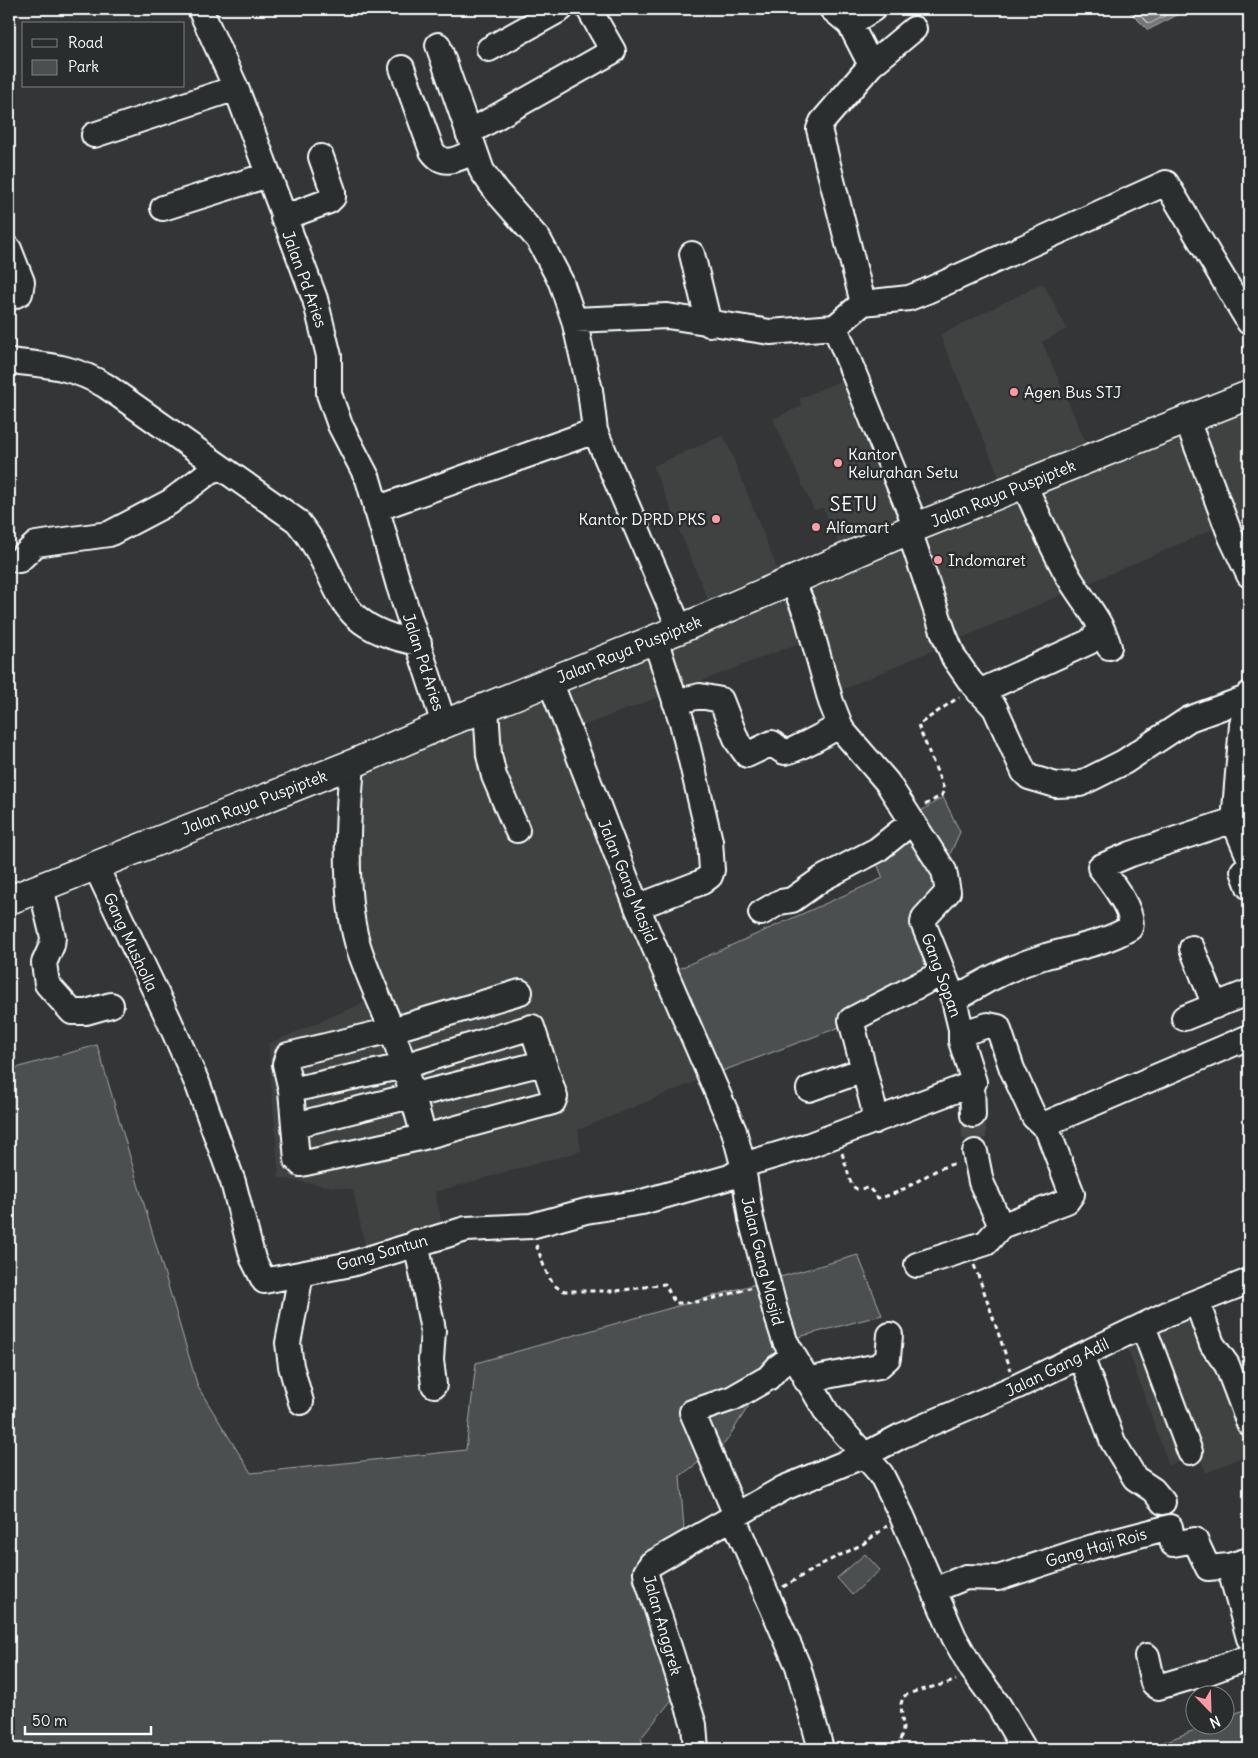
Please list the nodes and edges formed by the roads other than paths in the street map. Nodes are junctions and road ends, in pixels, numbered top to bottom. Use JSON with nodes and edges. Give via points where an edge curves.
{"nodes":[{"id":1,"x":200,"y":9,"type":"edge"},
{"id":2,"x":560,"y":9,"type":"edge"},
{"id":3,"x":590,"y":9,"type":"edge"},
{"id":4,"x":832,"y":9,"type":"edge"},
{"id":5,"x":873,"y":9,"type":"edge"},
{"id":6,"x":850,"y":24,"type":"junction"},
{"id":7,"x":914,"y":29,"type":"dead end"},
{"id":8,"x":438,"y":45,"type":"dead end"},
{"id":9,"x":489,"y":49,"type":"dead end"},
{"id":10,"x":871,"y":65,"type":"junction"},
{"id":11,"x":402,"y":68,"type":"dead end"},
{"id":12,"x":236,"y":88,"type":"junction"},
{"id":13,"x":94,"y":135,"type":"dead end"},
{"id":14,"x":471,"y":142,"type":"junction"},
{"id":15,"x":321,"y":157,"type":"dead end"},
{"id":16,"x":268,"y":175,"type":"junction"},
{"id":17,"x":163,"y":208,"type":"dead end"},
{"id":18,"x":283,"y":218,"type":"junction"},
{"id":19,"x":9,"y":249,"type":"edge"},
{"id":20,"x":692,"y":254,"type":"dead end"},
{"id":21,"x":9,"y":298,"type":"edge"},
{"id":22,"x":863,"y":304,"type":"junction"},
{"id":23,"x":574,"y":320,"type":"junction"},
{"id":24,"x":1249,"y":322,"type":"edge"},
{"id":25,"x":709,"y":324,"type":"junction"},
{"id":26,"x":835,"y":327,"type":"junction"},
{"id":27,"x":9,"y":361,"type":"edge"},
{"id":28,"x":1249,"y":395,"type":"edge"},
{"id":29,"x":1186,"y":420,"type":"junction"},
{"id":30,"x":595,"y":431,"type":"junction"},
{"id":31,"x":217,"y":466,"type":"junction"},
{"id":32,"x":1024,"y":484,"type":"junction"},
{"id":33,"x":376,"y":509,"type":"junction"},
{"id":34,"x":912,"y":529,"type":"junction"},
{"id":35,"x":19,"y":560,"type":"dead end"},
{"id":36,"x":1249,"y":575,"type":"edge"},
{"id":37,"x":792,"y":580,"type":"junction"},
{"id":38,"x":680,"y":629,"type":"junction"},
{"id":39,"x":655,"y":639,"type":"junction"},
{"id":40,"x":419,"y":643,"type":"junction"},
{"id":41,"x":550,"y":681,"type":"junction"},
{"id":42,"x":977,"y":689,"type":"junction"},
{"id":43,"x":1248,"y":696,"type":"edge"},
{"id":44,"x":675,"y":702,"type":"junction"},
{"id":45,"x":486,"y":708,"type":"junction"},
{"id":46,"x":444,"y":724,"type":"junction"},
{"id":47,"x":839,"y":725,"type":"junction"},
{"id":48,"x":352,"y":764,"type":"junction"},
{"id":49,"x":909,"y":818,"type":"junction"},
{"id":50,"x":1234,"y":820,"type":"junction"},
{"id":51,"x":517,"y":830,"type":"dead end"},
{"id":52,"x":94,"y":865,"type":"junction"},
{"id":53,"x":1247,"y":872,"type":"edge"},
{"id":54,"x":41,"y":887,"type":"junction"},
{"id":55,"x":9,"y":900,"type":"edge"},
{"id":56,"x":637,"y":907,"type":"junction"},
{"id":57,"x":761,"y":913,"type":"dead end"},
{"id":58,"x":1192,"y":948,"type":"dead end"},
{"id":59,"x":942,"y":973,"type":"junction"},
{"id":60,"x":520,"y":992,"type":"dead end"},
{"id":61,"x":1249,"y":992,"type":"edge"},
{"id":62,"x":954,"y":1000,"type":"junction"},
{"id":63,"x":111,"y":1005,"type":"dead end"},
{"id":64,"x":1215,"y":1006,"type":"junction"},
{"id":65,"x":168,"y":1018,"type":"joint"},
{"id":66,"x":1184,"y":1018,"type":"dead end"},
{"id":67,"x":962,"y":1029,"type":"junction"},
{"id":68,"x":392,"y":1030,"type":"junction"},
{"id":69,"x":1249,"y":1037,"type":"edge"},
{"id":70,"x":543,"y":1064,"type":"junction"},
{"id":71,"x":404,"y":1066,"type":"junction"},
{"id":72,"x":864,"y":1070,"type":"junction"},
{"id":73,"x":972,"y":1084,"type":"junction"},
{"id":74,"x":809,"y":1089,"type":"dead end"},
{"id":75,"x":291,"y":1090,"type":"junction"},
{"id":76,"x":413,"y":1098,"type":"junction"},
{"id":77,"x":973,"y":1116,"type":"tunnel mouth"},
{"id":78,"x":875,"y":1121,"type":"junction"},
{"id":79,"x":295,"y":1125,"type":"junction"},
{"id":80,"x":1043,"y":1125,"type":"junction"},
{"id":81,"x":424,"y":1137,"type":"junction"},
{"id":82,"x":975,"y":1156,"type":"tunnel mouth"},
{"id":83,"x":743,"y":1167,"type":"junction"},
{"id":84,"x":1001,"y":1226,"type":"junction"},
{"id":85,"x":416,"y":1242,"type":"junction"},
{"id":86,"x":918,"y":1265,"type":"dead end"},
{"id":87,"x":301,"y":1274,"type":"junction"},
{"id":88,"x":1249,"y":1281,"type":"edge"},
{"id":89,"x":1197,"y":1302,"type":"junction"},
{"id":90,"x":1143,"y":1326,"type":"junction"},
{"id":91,"x":890,"y":1335,"type":"dead end"},
{"id":92,"x":793,"y":1356,"type":"junction"},
{"id":93,"x":1081,"y":1356,"type":"junction"},
{"id":94,"x":806,"y":1380,"type":"junction"},
{"id":95,"x":434,"y":1385,"type":"dead end"},
{"id":96,"x":301,"y":1402,"type":"dead end"},
{"id":97,"x":1249,"y":1423,"type":"edge"},
{"id":98,"x":1190,"y":1452,"type":"dead end"},
{"id":99,"x":865,"y":1455,"type":"junction"},
{"id":100,"x":1163,"y":1502,"type":"dead end"},
{"id":101,"x":735,"y":1516,"type":"junction"},
{"id":102,"x":1239,"y":1563,"type":"edge"},
{"id":103,"x":934,"y":1590,"type":"junction"},
{"id":104,"x":1249,"y":1638,"type":"edge"},
{"id":105,"x":1147,"y":1656,"type":"dead end"},
{"id":106,"x":1249,"y":1656,"type":"edge"},
{"id":107,"x":696,"y":1749,"type":"edge"},
{"id":108,"x":821,"y":1749,"type":"edge"},
{"id":109,"x":1024,"y":1749,"type":"edge"}],
"edges":[{"from":1,"to":12,"type":"street","name":"Jalan Pd Aries"},
{"from":2,"to":9,"type":"street"},
{"from":3,"to":14,"type":"street","via":[[613,51]]},
{"from":4,"to":6,"type":"street"},
{"from":5,"to":6,"type":"street"},
{"from":6,"to":10,"type":"street"},
{"from":7,"to":10,"type":"street"},
{"from":8,"to":14,"type":"street"},
{"from":10,"to":22,"type":"street","via":[[819,129]]},
{"from":11,"to":14,"type":"street","via":[[432,152],[438,159],[445,162]]},
{"from":12,"to":13,"type":"street"},
{"from":12,"to":16,"type":"street","name":"Jalan Pd Aries"},
{"from":14,"to":23,"type":"street","via":[[489,182],[539,240],[561,282]]},
{"from":15,"to":18,"type":"street","via":[[333,196]]},
{"from":16,"to":17,"type":"street"},
{"from":16,"to":18,"type":"street","name":"Jalan Pd Aries"},
{"from":18,"to":33,"type":"street","name":"Jalan Pd Aries","via":[[315,299],[326,339],[329,394],[340,424],[363,466]]},
{"from":19,"to":21,"type":"street","via":[[22,282],[20,294]]},
{"from":20,"to":25,"type":"street"},
{"from":22,"to":24,"type":"street","via":[[908,298],[927,291],[1166,183]]},
{"from":22,"to":26,"type":"street"},
{"from":23,"to":25,"type":"street","via":[[667,316]]},
{"from":23,"to":30,"type":"street","via":[[590,390]]},
{"from":25,"to":26,"type":"street","via":[[770,332]]},
{"from":26,"to":34,"type":"street"},
{"from":27,"to":31,"type":"street","via":[[57,365],[91,377]]},
{"from":28,"to":29,"type":"main road","name":"Jalan Raya Puspiptek"},
{"from":29,"to":32,"type":"main road","name":"Jalan Raya Puspiptek"},
{"from":29,"to":36,"type":"street"},
{"from":30,"to":33,"type":"street"},
{"from":30,"to":38,"type":"street"},
{"from":31,"to":35,"type":"street","via":[[170,502],[109,534],[36,544]]},
{"from":31,"to":40,"type":"street","via":[[297,521],[314,545],[338,595],[359,621],[394,638]]},
{"from":32,"to":34,"type":"main road","name":"Jalan Raya Puspiptek"},
{"from":32,"to":42,"type":"street","via":[[1067,574],[1106,638],[1089,642]]},
{"from":33,"to":40,"type":"street","name":"Jalan Pd Aries"},
{"from":34,"to":37,"type":"main road","name":"Jalan Raya Puspiptek"},
{"from":34,"to":42,"type":"street","via":[[944,634],[959,667]]},
{"from":37,"to":38,"type":"main road","name":"Jalan Raya Puspiptek"},
{"from":37,"to":47,"type":"street","name":"Gang Sopan","via":[[807,616]]},
{"from":38,"to":39,"type":"main road","name":"Jalan Raya Puspiptek"},
{"from":39,"to":41,"type":"main road","name":"Jalan Raya Puspiptek"},
{"from":39,"to":44,"type":"street"},
{"from":40,"to":46,"type":"street","name":"Jalan Pd Aries"},
{"from":41,"to":45,"type":"main road","name":"Jalan Raya Puspiptek"},
{"from":41,"to":56,"type":"street","name":"Jalan Gang Masjid"},
{"from":42,"to":43,"type":"street","via":[[995,708],[1026,776],[1063,787],[1086,782],[1202,713]]},
{"from":43,"to":50,"type":"street","via":[[1242,725]]},
{"from":44,"to":47,"type":"street","via":[[700,696],[721,700],[737,741],[747,755],[772,743],[783,751],[791,751]]},
{"from":44,"to":56,"type":"street","via":[[710,841],[712,870],[702,882]]},
{"from":45,"to":46,"type":"main road","name":"Jalan Raya Puspiptek"},
{"from":45,"to":51,"type":"street","via":[[489,755],[494,776]]},
{"from":46,"to":48,"type":"main road","name":"Jalan Raya Puspiptek"},
{"from":47,"to":49,"type":"street","name":"Gang Sopan","via":[[887,782]]},
{"from":48,"to":52,"type":"main road","name":"Jalan Raya Puspiptek"},
{"from":48,"to":68,"type":"street","via":[[348,834],[351,900],[356,933],[369,978]]},
{"from":49,"to":57,"type":"street","via":[[877,850],[823,878],[792,900],[780,902]]},
{"from":49,"to":59,"type":"street","name":"Gang Sopan","via":[[938,861],[947,884],[947,894],[924,920],[927,937]]},
{"from":50,"to":53,"type":"street"},
{"from":50,"to":62,"type":"street","via":[[1100,867],[1120,894],[1131,921],[1130,928],[1083,947],[1011,969]]},
{"from":52,"to":54,"type":"main road","name":"Jalan Raya Puspiptek"},
{"from":52,"to":65,"type":"street","name":"Gang Musholla"},
{"from":54,"to":55,"type":"main road","name":"Jalan Raya Puspiptek"},
{"from":54,"to":63,"type":"street","via":[[53,937],[44,963],[50,988],[72,1012]]},
{"from":56,"to":83,"type":"street","name":"Jalan Gang Masjid","via":[[725,1108],[740,1146]]},
{"from":58,"to":64,"type":"street"},
{"from":59,"to":62,"type":"street","name":"Gang Sopan"},
{"from":59,"to":72,"type":"street","via":[[851,1020]]},
{"from":60,"to":68,"type":"street"},
{"from":61,"to":64,"type":"street"},
{"from":62,"to":67,"type":"street","name":"Gang Sopan"},
{"from":64,"to":66,"type":"street"},
{"from":65,"to":87,"type":"street","name":"Gang Santun","via":[[198,1085],[233,1182],[260,1274],[264,1281],[269,1282]]},
{"from":67,"to":73,"type":"street","name":"Gang Sopan","via":[[961,1041],[974,1080]]},
{"from":67,"to":80,"type":"street","via":[[966,1032],[988,1025],[997,1026],[1012,1070],[1034,1117]]},
{"from":68,"to":71,"type":"street"},
{"from":68,"to":75,"type":"street","via":[[288,1055],[284,1064]]},
{"from":69,"to":80,"type":"street"},
{"from":70,"to":71,"type":"street","via":[[532,1027]]},
{"from":70,"to":76,"type":"street"},
{"from":70,"to":81,"type":"street","via":[[555,1097],[553,1102]]},
{"from":71,"to":75,"type":"street"},
{"from":71,"to":76,"type":"street"},
{"from":72,"to":74,"type":"street"},
{"from":72,"to":78,"type":"street"},
{"from":73,"to":77,"type":"street","name":"Gang Sopan"},
{"from":73,"to":78,"type":"street"},
{"from":75,"to":79,"type":"street"},
{"from":76,"to":79,"type":"street"},
{"from":76,"to":81,"type":"street"},
{"from":78,"to":83,"type":"street"},
{"from":79,"to":81,"type":"street","via":[[297,1160],[301,1164]]},
{"from":80,"to":84,"type":"street","via":[[1072,1192],[1071,1197]]},
{"from":82,"to":84,"type":"street","via":[[980,1182]]},
{"from":83,"to":85,"type":"street","name":"Gang Santun","via":[[730,1176],[665,1196],[528,1227],[473,1228]]},
{"from":83,"to":92,"type":"street","name":"Jalan Gang Masjid","via":[[751,1219],[767,1283],[782,1333]]},
{"from":84,"to":86,"type":"street","via":[[988,1242]]},
{"from":85,"to":87,"type":"street","name":"Gang Santun","via":[[351,1264]]},
{"from":85,"to":95,"type":"street","via":[[433,1330],[431,1360]]},
{"from":87,"to":96,"type":"street","via":[[288,1343]]},
{"from":88,"to":89,"type":"street","name":"Jalan Gang Adil"},
{"from":89,"to":90,"type":"street","name":"Jalan Gang Adil"},
{"from":89,"to":97,"type":"street","via":[[1212,1344],[1227,1365]]},
{"from":90,"to":93,"type":"street","name":"Jalan Gang Adil"},
{"from":90,"to":98,"type":"street"},
{"from":91,"to":94,"type":"street","via":[[888,1358],[879,1366]]},
{"from":92,"to":94,"type":"street","name":"Jalan Gang Masjid"},
{"from":92,"to":101,"type":"street","via":[[768,1378],[733,1398],[692,1412]]},
{"from":93,"to":99,"type":"street","name":"Jalan Gang Adil"},
{"from":93,"to":100,"type":"street","via":[[1113,1442],[1135,1478],[1157,1493]]},
{"from":94,"to":99,"type":"street","name":"Jalan Gang Masjid","via":[[827,1413]]},
{"from":99,"to":101,"type":"street","name":"Jalan Gang Adil","via":[[784,1488]]},
{"from":99,"to":103,"type":"street","name":"Jalan Gang Masjid","via":[[881,1474]]},
{"from":101,"to":107,"type":"street","name":"Jalan Anggrek","via":[[658,1558],[646,1572],[694,1724]]},
{"from":101,"to":108,"type":"street","via":[[803,1680]]},
{"from":102,"to":103,"type":"street","name":"Gang Haji Rois","via":[[1206,1568],[1195,1540],[1173,1544],[1170,1527],[1102,1544],[998,1578],[966,1577]]},
{"from":102,"to":104,"type":"street"},
{"from":103,"to":109,"type":"street","name":"Jalan Gang Masjid","via":[[954,1637]]},
{"from":105,"to":106,"type":"street","via":[[1153,1683],[1158,1687]]}]}
